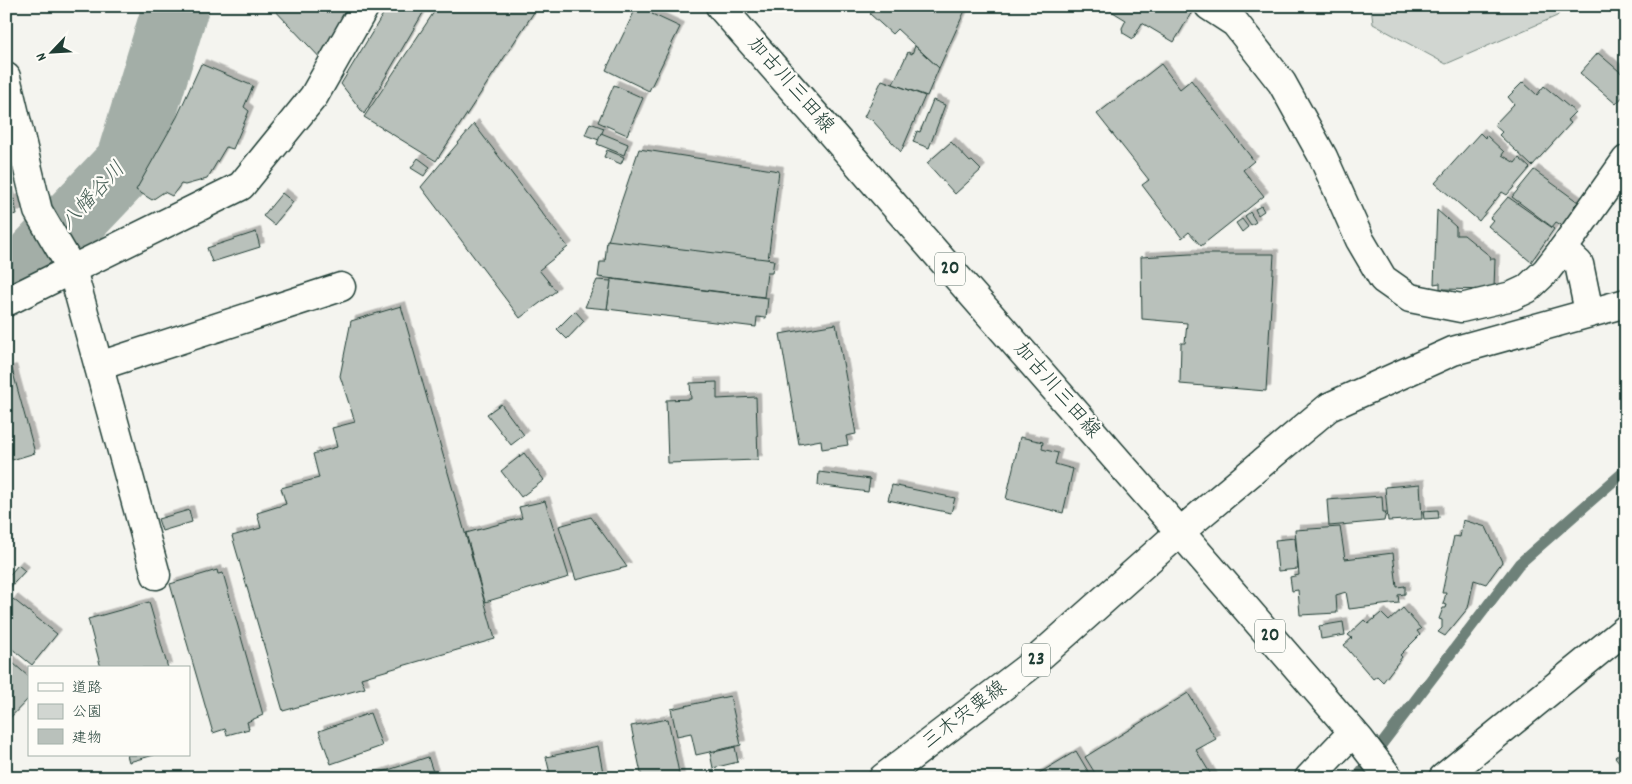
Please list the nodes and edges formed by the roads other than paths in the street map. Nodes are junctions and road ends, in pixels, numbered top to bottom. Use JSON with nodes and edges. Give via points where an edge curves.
{"nodes":[{"id":1,"x":365,"y":6,"type":"edge"},
{"id":2,"x":720,"y":6,"type":"edge"},
{"id":3,"x":1210,"y":6,"type":"edge"},
{"id":4,"x":6,"y":77,"type":"edge"},
{"id":5,"x":1626,"y":160,"type":"edge"},
{"id":6,"x":1563,"y":249,"type":"junction"},
{"id":7,"x":72,"y":269,"type":"junction"},
{"id":8,"x":341,"y":287,"type":"dead end"},
{"id":9,"x":6,"y":302,"type":"edge"},
{"id":10,"x":1626,"y":303,"type":"edge"},
{"id":11,"x":1589,"y":312,"type":"junction"},
{"id":12,"x":99,"y":366,"type":"junction"},
{"id":13,"x":1180,"y":532,"type":"junction"},
{"id":14,"x":156,"y":575,"type":"dead end"},
{"id":15,"x":1626,"y":630,"type":"edge"},
{"id":16,"x":1356,"y":736,"type":"junction"},
{"id":17,"x":1387,"y":775,"type":"edge"},
{"id":18,"x":883,"y":778,"type":"edge"},
{"id":19,"x":1309,"y":778,"type":"edge"},
{"id":20,"x":1443,"y":778,"type":"edge"}],
"edges":[{"from":1,"to":7,"type":"street","via":[[314,96],[241,186]]},
{"from":2,"to":13,"type":"street","name":"加古川三田線","number":"20"},
{"from":3,"to":6,"type":"street","via":[[1235,24],[1282,83],[1324,157],[1360,240],[1378,271],[1383,279],[1410,298],[1461,308],[1512,296],[1527,289]]},
{"from":4,"to":7,"type":"street","via":[[38,211]]},
{"from":5,"to":6,"type":"street"},
{"from":6,"to":11,"type":"street","via":[[1579,264]]},
{"from":7,"to":9,"type":"street"},
{"from":7,"to":12,"type":"street"},
{"from":8,"to":12,"type":"street"},
{"from":10,"to":11,"type":"street","name":"三木宍粟線"},
{"from":11,"to":13,"type":"street","name":"三木宍粟線","via":[[1453,351],[1329,407]]},
{"from":12,"to":14,"type":"street"},
{"from":13,"to":16,"type":"street","name":"加古川三田線","number":"20"},
{"from":13,"to":18,"type":"street","name":"三木宍粟線","number":"23","via":[[1027,668]]},
{"from":15,"to":20,"type":"street"},
{"from":16,"to":17,"type":"street","name":"加古川三田線","number":"20"},
{"from":16,"to":19,"type":"street"}]}
